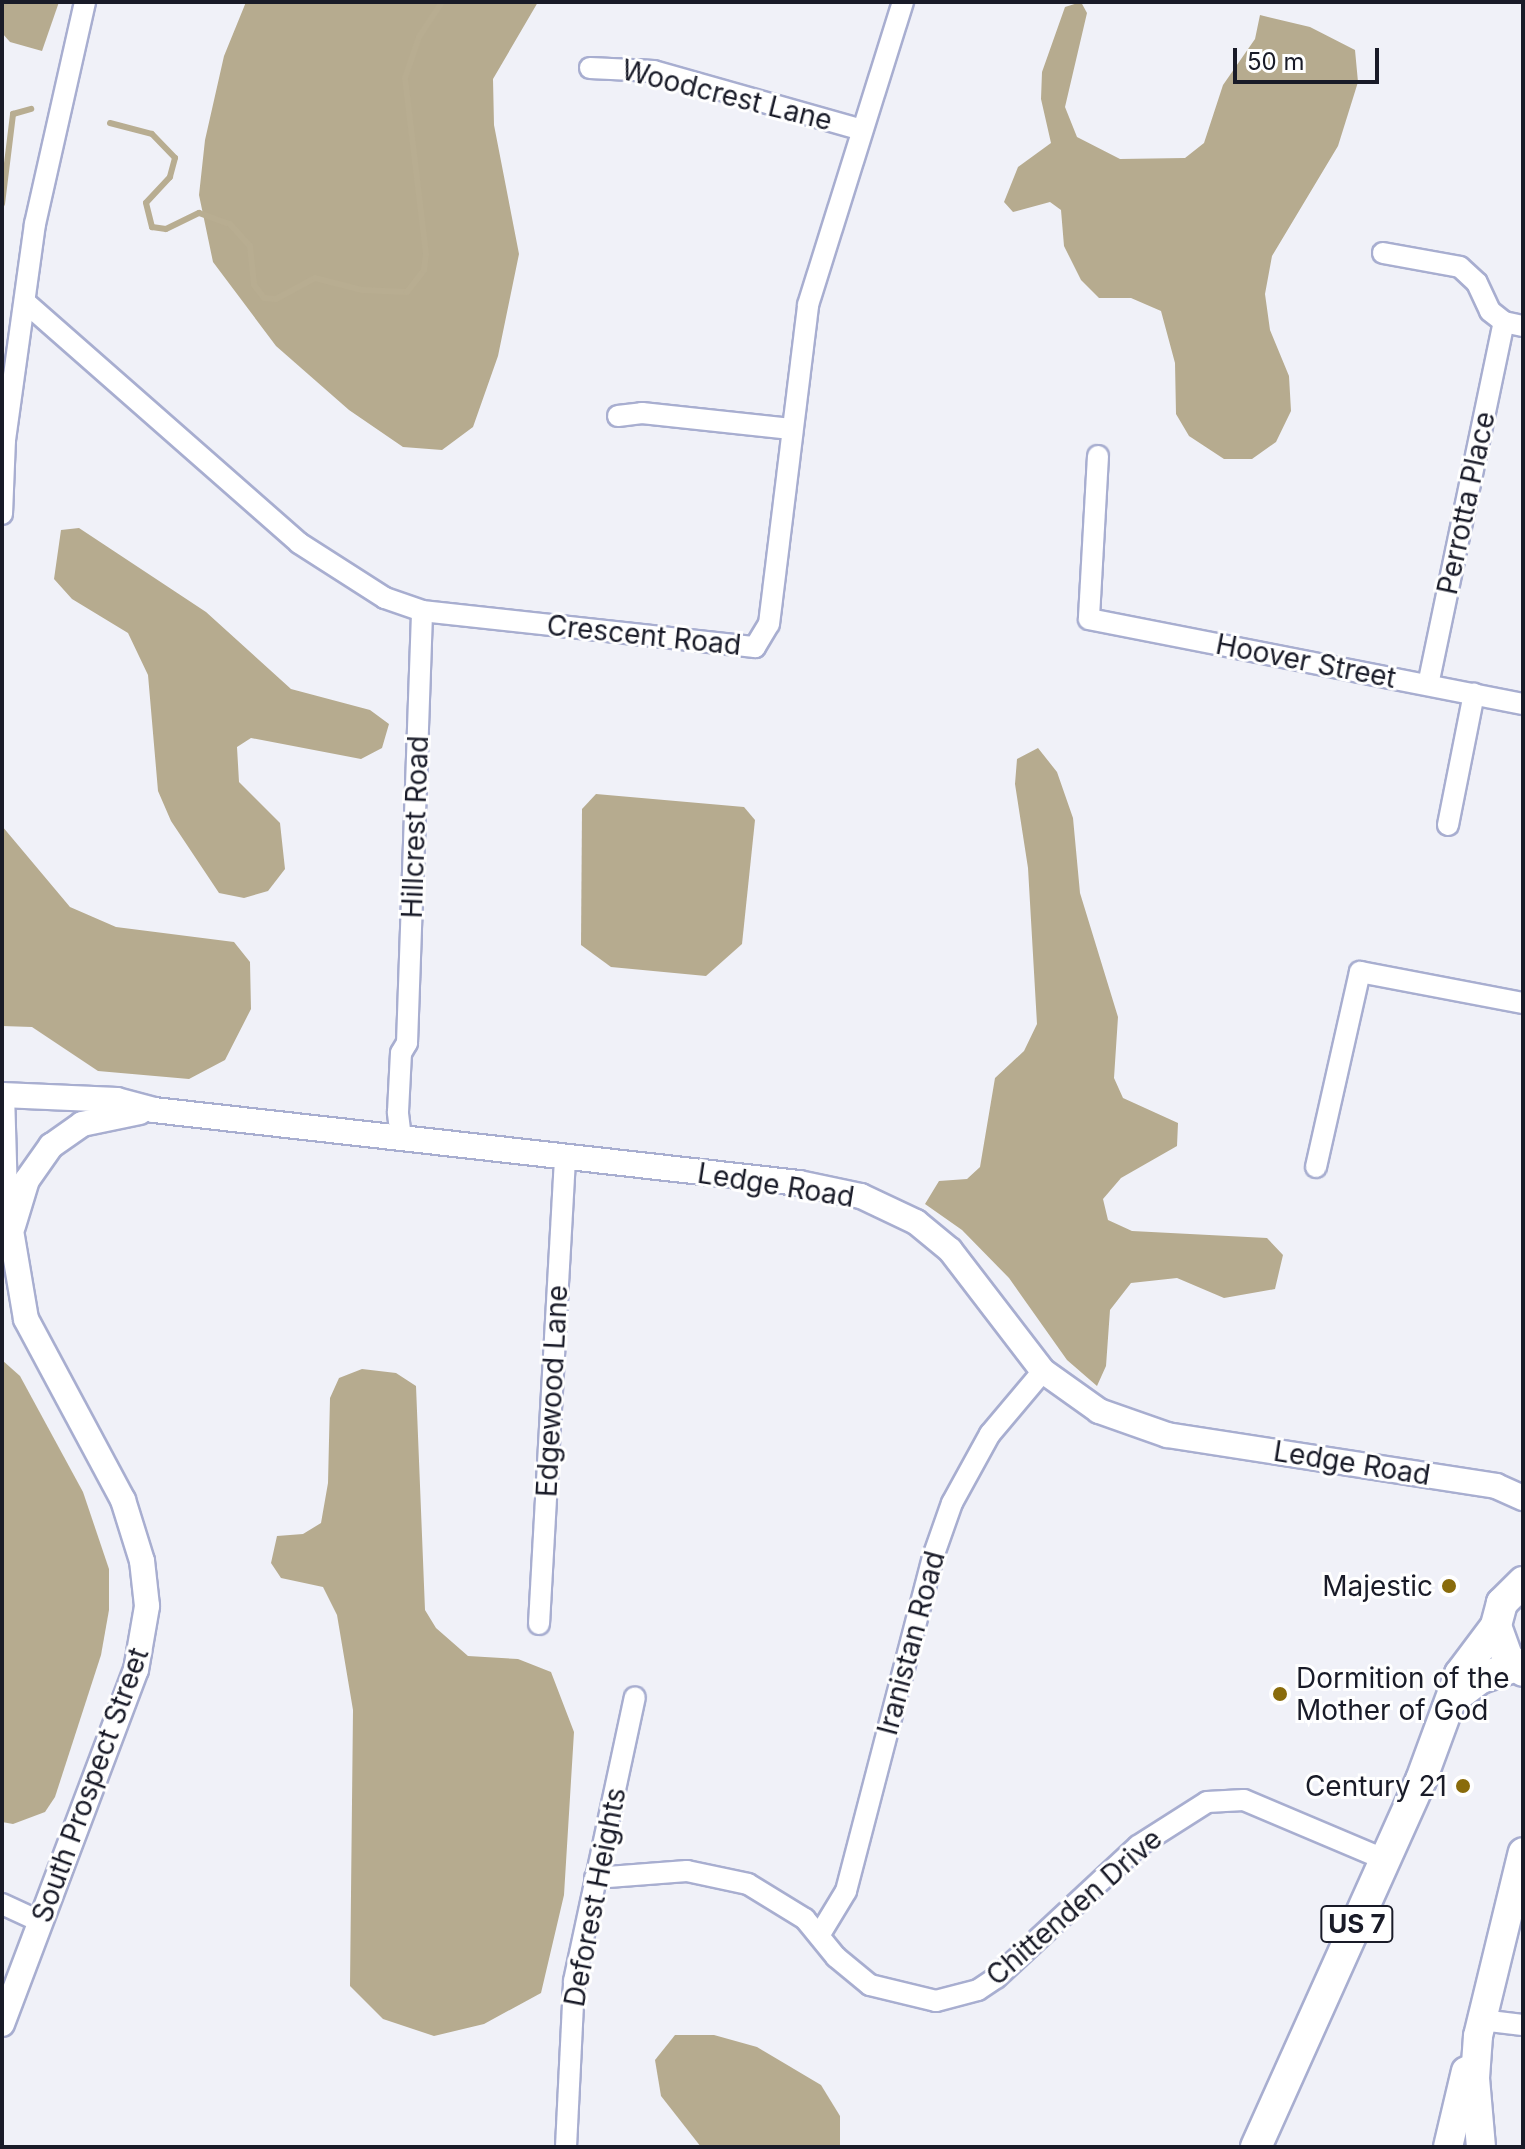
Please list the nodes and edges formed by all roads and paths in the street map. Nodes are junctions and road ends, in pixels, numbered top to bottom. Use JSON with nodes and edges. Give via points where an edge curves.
{"nodes":[{"id":1,"x":85,"y":2,"type":"edge"},
{"id":2,"x":903,"y":2,"type":"edge"},
{"id":3,"x":590,"y":68,"type":"dead end"},
{"id":4,"x":862,"y":130,"type":"junction"},
{"id":5,"x":1383,"y":253,"type":"dead end"},
{"id":6,"x":25,"y":302,"type":"junction"},
{"id":7,"x":1513,"y":324,"type":"edge"},
{"id":8,"x":618,"y":416,"type":"dead end"},
{"id":9,"x":791,"y":429,"type":"junction"},
{"id":10,"x":1098,"y":456,"type":"dead end"},
{"id":11,"x":2,"y":514,"type":"edge"},
{"id":12,"x":422,"y":611,"type":"junction"},
{"id":13,"x":1428,"y":685,"type":"junction"},
{"id":14,"x":1474,"y":694,"type":"junction"},
{"id":15,"x":1523,"y":704,"type":"edge"},
{"id":16,"x":1448,"y":825,"type":"dead end"},
{"id":17,"x":1523,"y":1003,"type":"edge"},
{"id":18,"x":2,"y":1092,"type":"edge"},
{"id":19,"x":154,"y":1110,"type":"junction"},
{"id":20,"x":402,"y":1129,"type":"junction"},
{"id":21,"x":565,"y":1158,"type":"junction"},
{"id":22,"x":1316,"y":1167,"type":"dead end"},
{"id":23,"x":12,"y":1232,"type":"junction"},
{"id":24,"x":1043,"y":1371,"type":"junction"},
{"id":25,"x":1523,"y":1484,"type":"edge"},
{"id":26,"x":1496,"y":1486,"type":"junction"},
{"id":27,"x":1523,"y":1498,"type":"edge"},
{"id":28,"x":1523,"y":1582,"type":"edge"},
{"id":29,"x":539,"y":1624,"type":"dead end"},
{"id":30,"x":1496,"y":1626,"type":"junction"},
{"id":31,"x":1520,"y":1669,"type":"edge"},
{"id":32,"x":635,"y":1697,"type":"dead end"},
{"id":33,"x":1454,"y":1698,"type":"junction"},
{"id":34,"x":1523,"y":1852,"type":"edge"},
{"id":35,"x":1386,"y":1860,"type":"junction"},
{"id":36,"x":595,"y":1878,"type":"junction"},
{"id":37,"x":2,"y":1904,"type":"edge"},
{"id":38,"x":41,"y":1922,"type":"junction"},
{"id":39,"x":820,"y":1934,"type":"junction"},
{"id":40,"x":2,"y":2024,"type":"edge"},
{"id":41,"x":1523,"y":2025,"type":"edge"},
{"id":42,"x":1479,"y":2028,"type":"junction"},
{"id":43,"x":566,"y":2147,"type":"edge"},
{"id":44,"x":1256,"y":2147,"type":"edge"},
{"id":45,"x":1448,"y":2147,"type":"edge"},
{"id":46,"x":1481,"y":2147,"type":"edge"}],
"edges":[{"from":1,"to":6,"type":"street","via":[[48,152]]},
{"from":2,"to":4,"type":"street","name":"Crescent Road"},
{"from":3,"to":4,"type":"street","name":"Woodcrest Lane","via":[[654,71]]},
{"from":4,"to":9,"type":"street","name":"Crescent Road","via":[[808,305]]},
{"from":5,"to":7,"type":"street","via":[[1460,267],[1477,283],[1486,307]]},
{"from":6,"to":11,"type":"street","via":[[5,440]]},
{"from":6,"to":12,"type":"street","name":"Crescent Road","via":[[299,543],[357,583]]},
{"from":7,"to":13,"type":"street","name":"Perrotta Place"},
{"from":8,"to":9,"type":"street","via":[[642,413]]},
{"from":9,"to":12,"type":"street","name":"Crescent Road","via":[[769,624],[755,647]]},
{"from":10,"to":13,"type":"street","name":"Hoover Street","via":[[1089,619]]},
{"from":12,"to":20,"type":"street","name":"Hillcrest Road","via":[[407,1043],[413,1054],[409,1113]]},
{"from":13,"to":14,"type":"street","name":"Hoover Street"},
{"from":14,"to":15,"type":"street","name":"Hoover Street"},
{"from":14,"to":16,"type":"street"},
{"from":17,"to":22,"type":"street","via":[[1360,972]]},
{"from":18,"to":19,"type":"street","name":"Ledge Road","via":[[117,1100]]},
{"from":18,"to":23,"type":"street","name":"South Prospect Street"},
{"from":19,"to":20,"type":"street","name":"Ledge Road"},
{"from":19,"to":23,"type":"street","name":"Ledge Road","via":[[82,1124],[51,1146],[27,1180]]},
{"from":20,"to":21,"type":"street","name":"Ledge Road"},
{"from":21,"to":24,"type":"street","name":"Ledge Road","via":[[799,1183],[879,1203],[916,1222],[950,1250]]},
{"from":21,"to":29,"type":"street","name":"Edgewood Lane"},
{"from":23,"to":38,"type":"street","name":"South Prospect Street","via":[[26,1319],[123,1500],[142,1561],[147,1606],[136,1670]]},
{"from":24,"to":26,"type":"street","name":"Ledge Road","via":[[1099,1411],[1146,1430]]},
{"from":24,"to":39,"type":"street","name":"Iranistan Road","via":[[990,1434],[952,1503],[846,1891]]},
{"from":25,"to":26,"type":"street","name":"Ledge Road"},
{"from":26,"to":27,"type":"street","name":"Ledge Road"},
{"from":28,"to":30,"type":"main road","via":[[1502,1603]]},
{"from":30,"to":31,"type":"main road","via":[[1501,1646]]},
{"from":30,"to":33,"type":"main road","number":"US 7","via":[[1466,1661]]},
{"from":31,"to":33,"type":"main road","via":[[1481,1678]]},
{"from":32,"to":36,"type":"street","name":"Deforest Heights"},
{"from":33,"to":35,"type":"main road","number":"US 7"},
{"from":34,"to":42,"type":"main road"},
{"from":35,"to":39,"type":"street","name":"Chittenden Drive","via":[[1254,1804],[1225,1798],[1199,1806],[1138,1846],[996,1978],[957,1997],[914,1999],[870,1985],[836,1957]]},
{"from":35,"to":44,"type":"main road","number":"US 7"},
{"from":36,"to":39,"type":"street","name":"Chittenden Drive","via":[[662,1872],[717,1875],[786,1903]]},
{"from":36,"to":43,"type":"street","name":"Deforest Heights","via":[[574,1981]]},
{"from":37,"to":38,"type":"street"},
{"from":38,"to":40,"type":"street","name":"South Prospect Street"},
{"from":41,"to":42,"type":"street"},
{"from":42,"to":45,"type":"main road"},
{"from":42,"to":46,"type":"main road","via":[[1475,2078]]}]}
